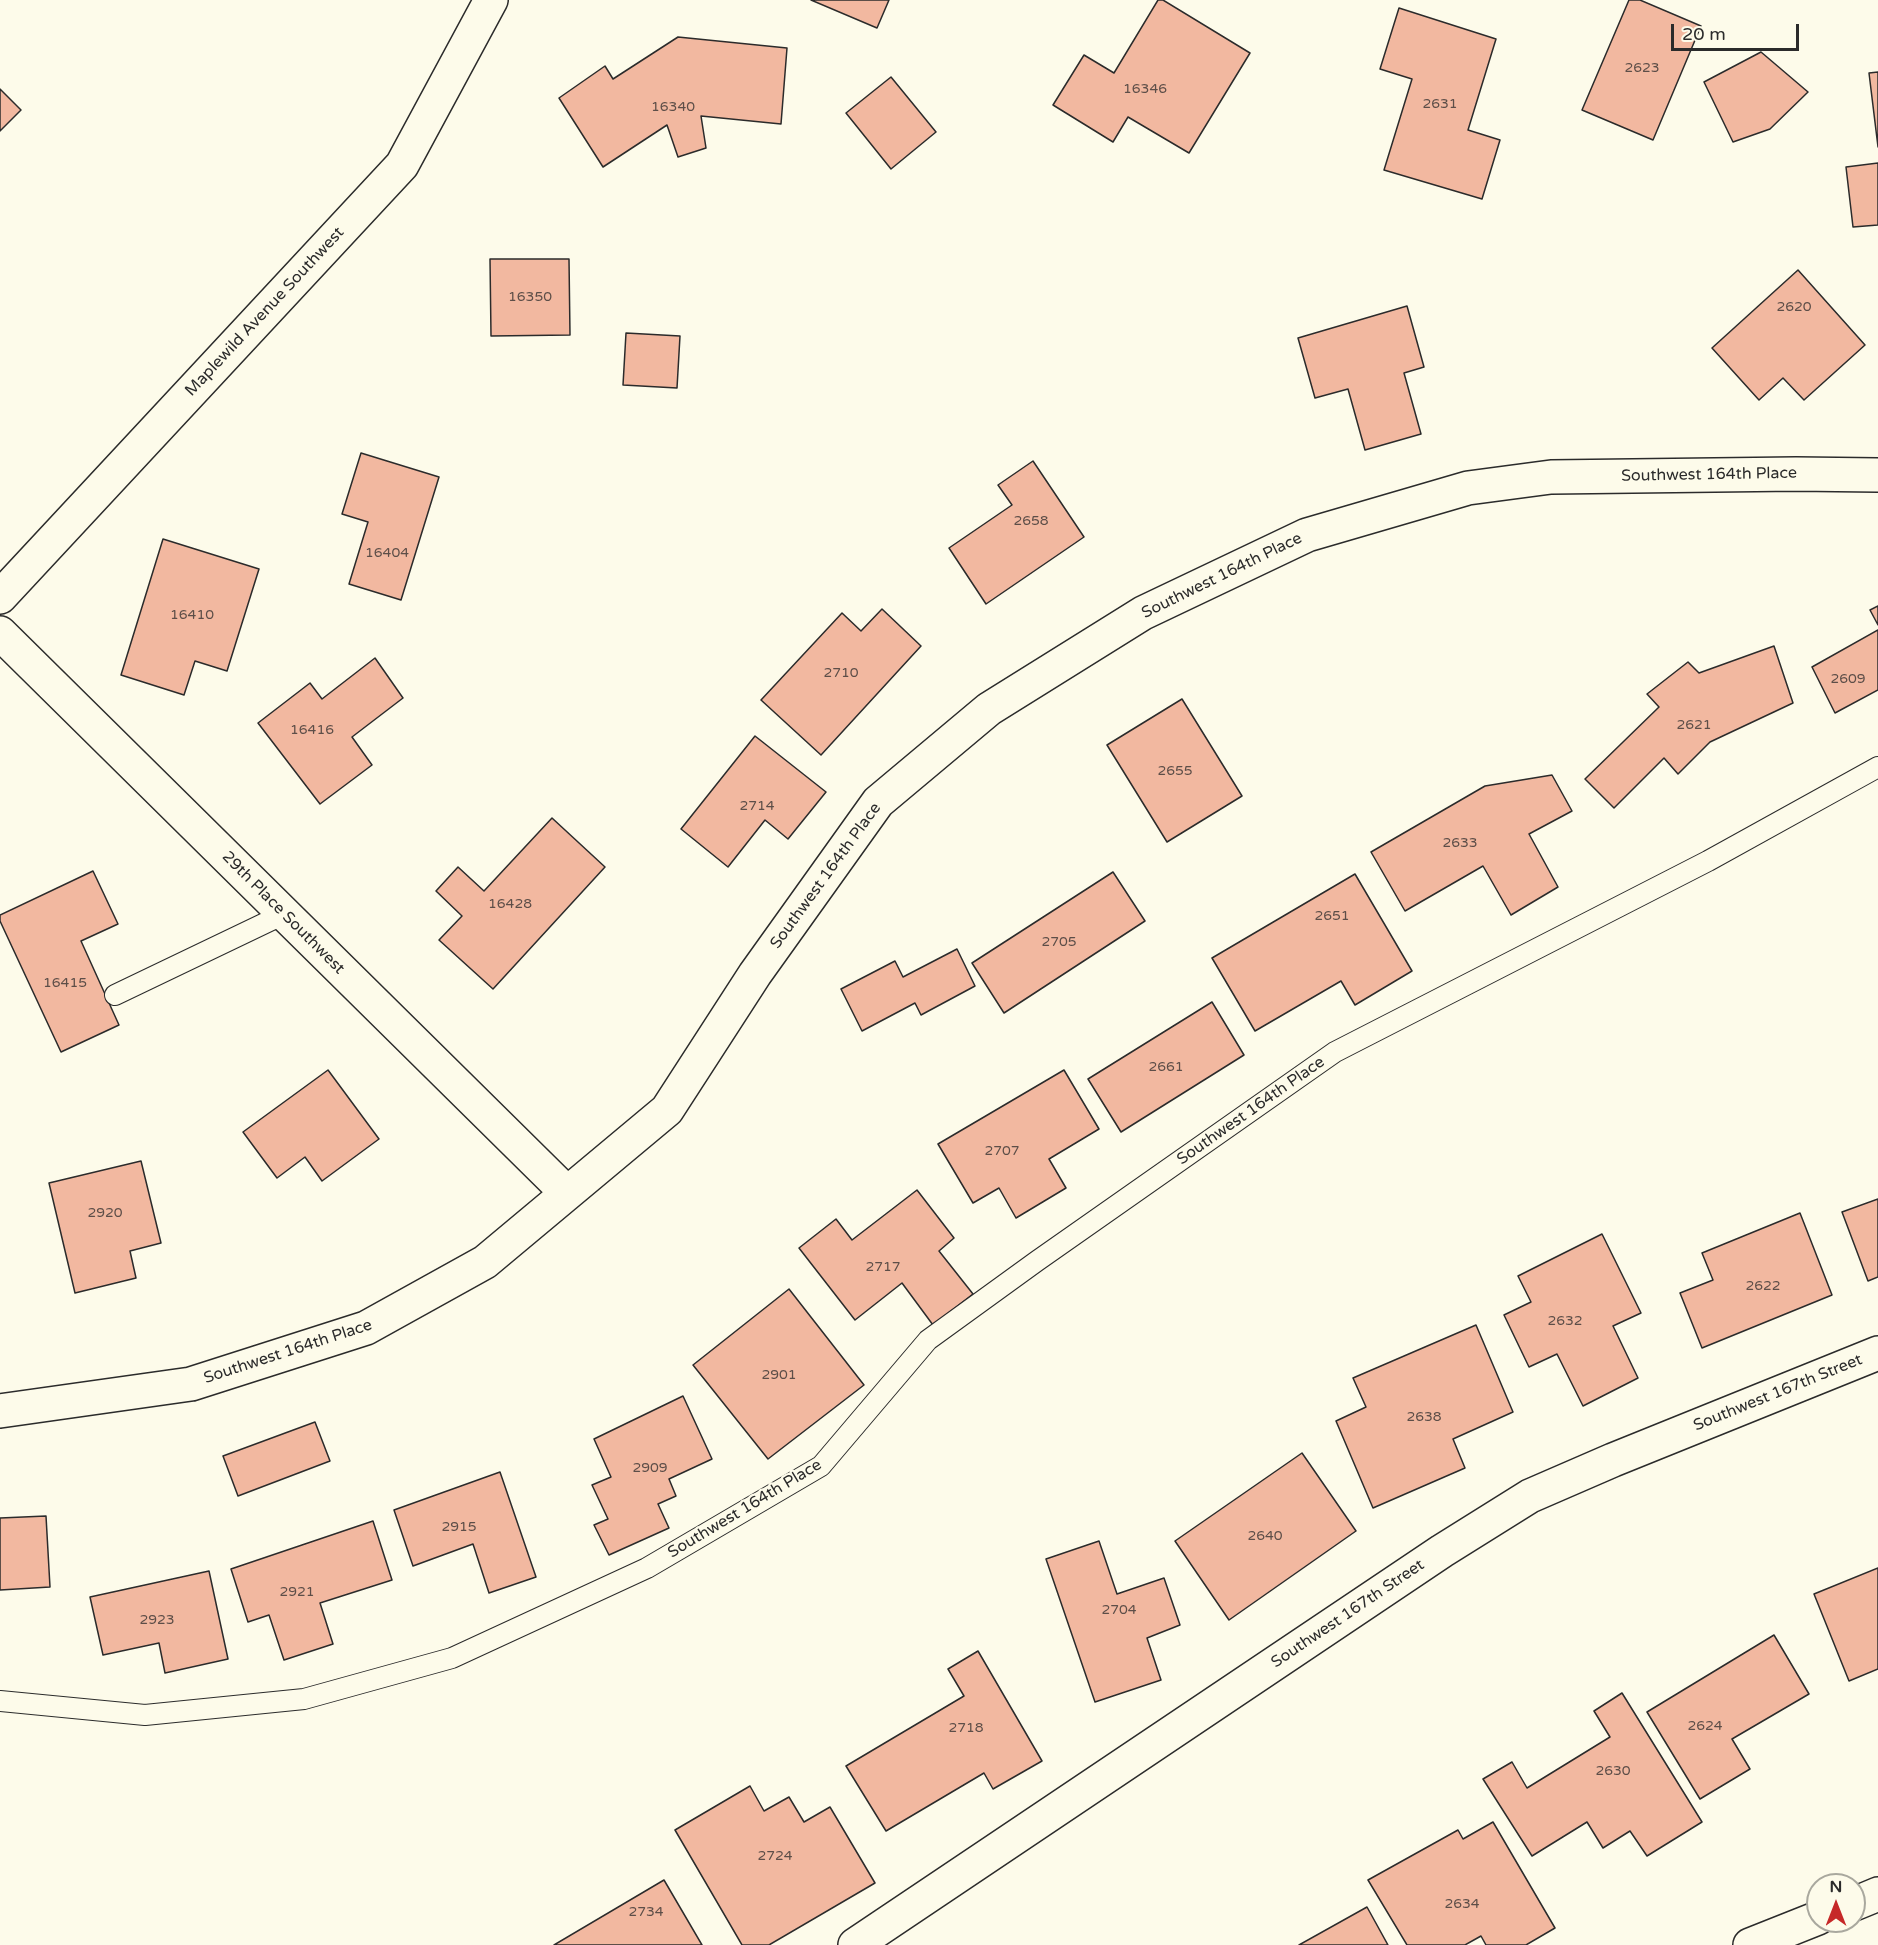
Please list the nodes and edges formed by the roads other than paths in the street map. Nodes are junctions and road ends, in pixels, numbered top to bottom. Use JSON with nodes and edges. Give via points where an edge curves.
{"nodes":[{"id":1,"x":490,"y":0,"type":"edge"},
{"id":2,"x":1878,"y":476,"type":"edge"},
{"id":3,"x":0,"y":597,"type":"edge"},
{"id":4,"x":0,"y":633,"type":"edge"},
{"id":5,"x":1878,"y":767,"type":"edge"},
{"id":6,"x":284,"y":914,"type":"junction"},
{"id":7,"x":115,"y":996,"type":"dead end"},
{"id":8,"x":567,"y":1193,"type":"junction"},
{"id":9,"x":1878,"y":1353,"type":"edge"},
{"id":10,"x":0,"y":1411,"type":"edge"},
{"id":11,"x":0,"y":1701,"type":"edge"},
{"id":12,"x":1806,"y":1923,"type":"edge"},
{"id":13,"x":855,"y":1945,"type":"edge"},
{"id":14,"x":1750,"y":1945,"type":"edge"}],
"edges":[{"from":1,"to":3,"type":"street","name":"Maplewild Avenue Southwest","via":[[402,165]]},
{"from":2,"to":8,"type":"street","name":"Southwest 164th Place","via":[[1551,477],[1468,488],[1307,535],[1143,614],[988,709],[878,802],[755,974],[667,1110]]},
{"from":4,"to":6,"type":"street","name":"29th Place Southwest"},
{"from":5,"to":11,"type":"lane","name":"Southwest 164th Place","via":[[1708,861],[1335,1053],[928,1340],[821,1466],[647,1568],[452,1658],[304,1699],[145,1715]]},
{"from":6,"to":7,"type":"lane"},
{"from":6,"to":8,"type":"street","name":"29th Place Southwest"},
{"from":8,"to":10,"type":"street","name":"Southwest 164th Place","via":[[485,1262],[366,1328],[191,1384]]},
{"from":9,"to":13,"type":"street","name":"Southwest 167th Street","via":[[1530,1496],[1432,1557]]},
{"from":12,"to":14,"type":"street"}]}
